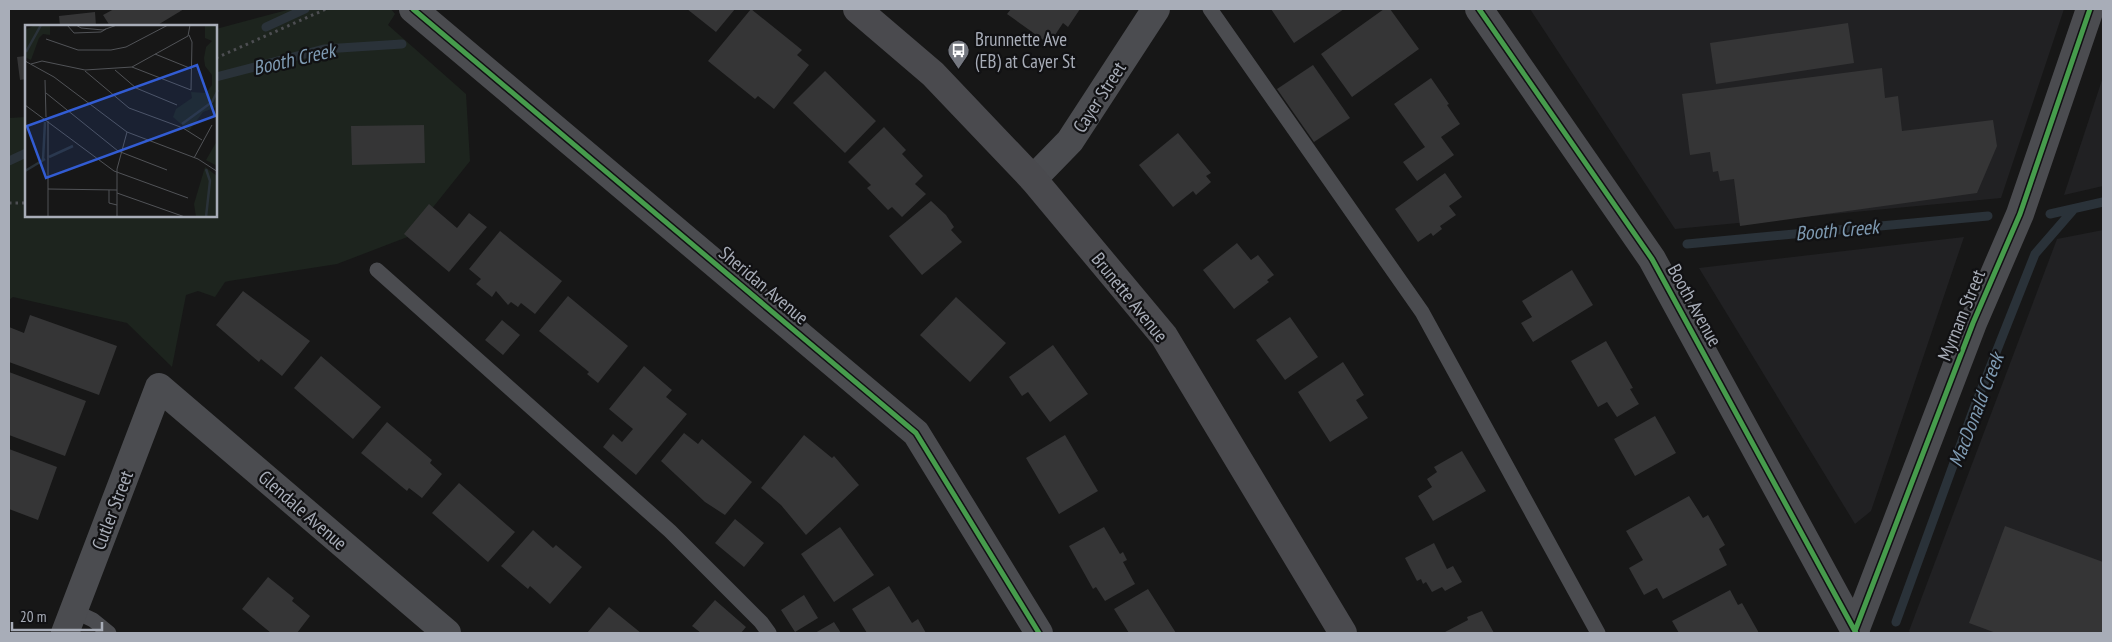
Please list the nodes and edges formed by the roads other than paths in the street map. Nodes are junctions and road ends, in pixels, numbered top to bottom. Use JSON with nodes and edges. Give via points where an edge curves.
{"nodes":[{"id":1,"x":413,"y":9,"type":"edge"},
{"id":2,"x":857,"y":9,"type":"edge"},
{"id":3,"x":1156,"y":9,"type":"edge"},
{"id":4,"x":1210,"y":9,"type":"edge"},
{"id":5,"x":1479,"y":9,"type":"edge"},
{"id":6,"x":2090,"y":9,"type":"edge"},
{"id":7,"x":1033,"y":179,"type":"junction"},
{"id":8,"x":377,"y":270,"type":"dead end"},
{"id":9,"x":159,"y":387,"type":"joint"},
{"id":10,"x":69,"y":622,"type":"edge"},
{"id":11,"x":1856,"y":632,"type":"edge"},
{"id":12,"x":108,"y":633,"type":"edge"},
{"id":13,"x":447,"y":633,"type":"edge"},
{"id":14,"x":769,"y":633,"type":"edge"},
{"id":15,"x":1039,"y":633,"type":"edge"},
{"id":16,"x":1343,"y":633,"type":"edge"},
{"id":17,"x":1598,"y":633,"type":"edge"}],
"edges":[{"from":1,"to":15,"type":"street","name":"Sheridan Avenue","via":[[916,433]]},
{"from":2,"to":7,"type":"main road","name":"Brunette Avenue","via":[[933,74]]},
{"from":3,"to":7,"type":"street","name":"Cayer Street","via":[[1070,141]]},
{"from":4,"to":17,"type":"lane","via":[[1422,312]]},
{"from":5,"to":11,"type":"street","name":"Booth Avenue","via":[[1652,259]]},
{"from":6,"to":11,"type":"street","name":"Myrnam Street","via":[[2020,214],[1973,323]]},
{"from":7,"to":16,"type":"main road","name":"Brunette Avenue","via":[[1164,336]]},
{"from":8,"to":14,"type":"lane","via":[[670,531]]},
{"from":9,"to":10,"type":"street","name":"Cutler Street"},
{"from":9,"to":13,"type":"street","name":"Glendale Avenue"},
{"from":10,"to":12,"type":"lane","via":[[93,620]]}]}
